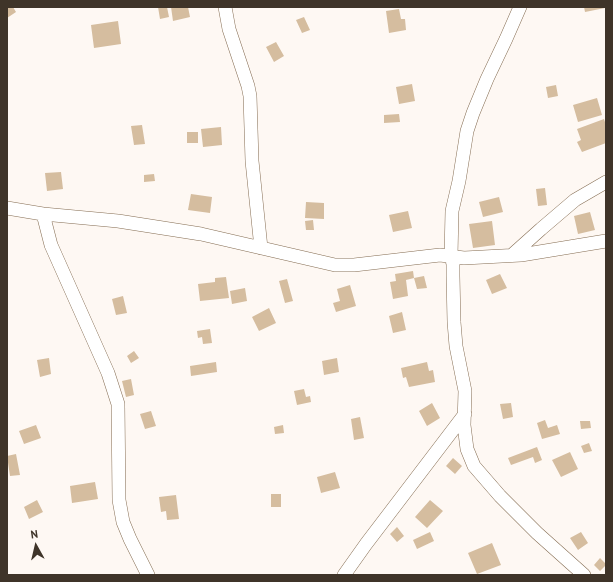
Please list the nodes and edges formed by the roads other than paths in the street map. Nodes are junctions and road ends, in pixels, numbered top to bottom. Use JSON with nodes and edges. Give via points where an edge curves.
{"nodes":[{"id":1,"x":225,"y":7,"type":"edge"},
{"id":2,"x":520,"y":7,"type":"edge"},
{"id":3,"x":606,"y":182,"type":"edge"},
{"id":4,"x":7,"y":208,"type":"edge"},
{"id":5,"x":43,"y":214,"type":"junction"},
{"id":6,"x":606,"y":241,"type":"edge"},
{"id":7,"x":261,"y":248,"type":"junction"},
{"id":8,"x":512,"y":255,"type":"junction"},
{"id":9,"x":451,"y":256,"type":"junction"},
{"id":10,"x":465,"y":414,"type":"junction"},
{"id":11,"x":148,"y":575,"type":"edge"},
{"id":12,"x":344,"y":575,"type":"edge"},
{"id":13,"x":584,"y":575,"type":"edge"}],
"edges":[{"from":1,"to":7,"type":"street","via":[[229,29],[250,96],[252,161]]},
{"from":2,"to":9,"type":"street","via":[[487,79],[467,131],[452,211]]},
{"from":3,"to":8,"type":"street","via":[[575,200]]},
{"from":4,"to":5,"type":"street"},
{"from":5,"to":7,"type":"street","via":[[194,232]]},
{"from":5,"to":11,"type":"street","via":[[51,245],[108,373],[118,404],[119,500],[123,522]]},
{"from":6,"to":8,"type":"street"},
{"from":7,"to":9,"type":"street","via":[[335,265]]},
{"from":8,"to":9,"type":"street","via":[[464,258]]},
{"from":9,"to":10,"type":"street","via":[[456,346],[465,391]]},
{"from":10,"to":12,"type":"street"},
{"from":10,"to":13,"type":"street","via":[[467,449],[474,466],[526,522]]}]}
